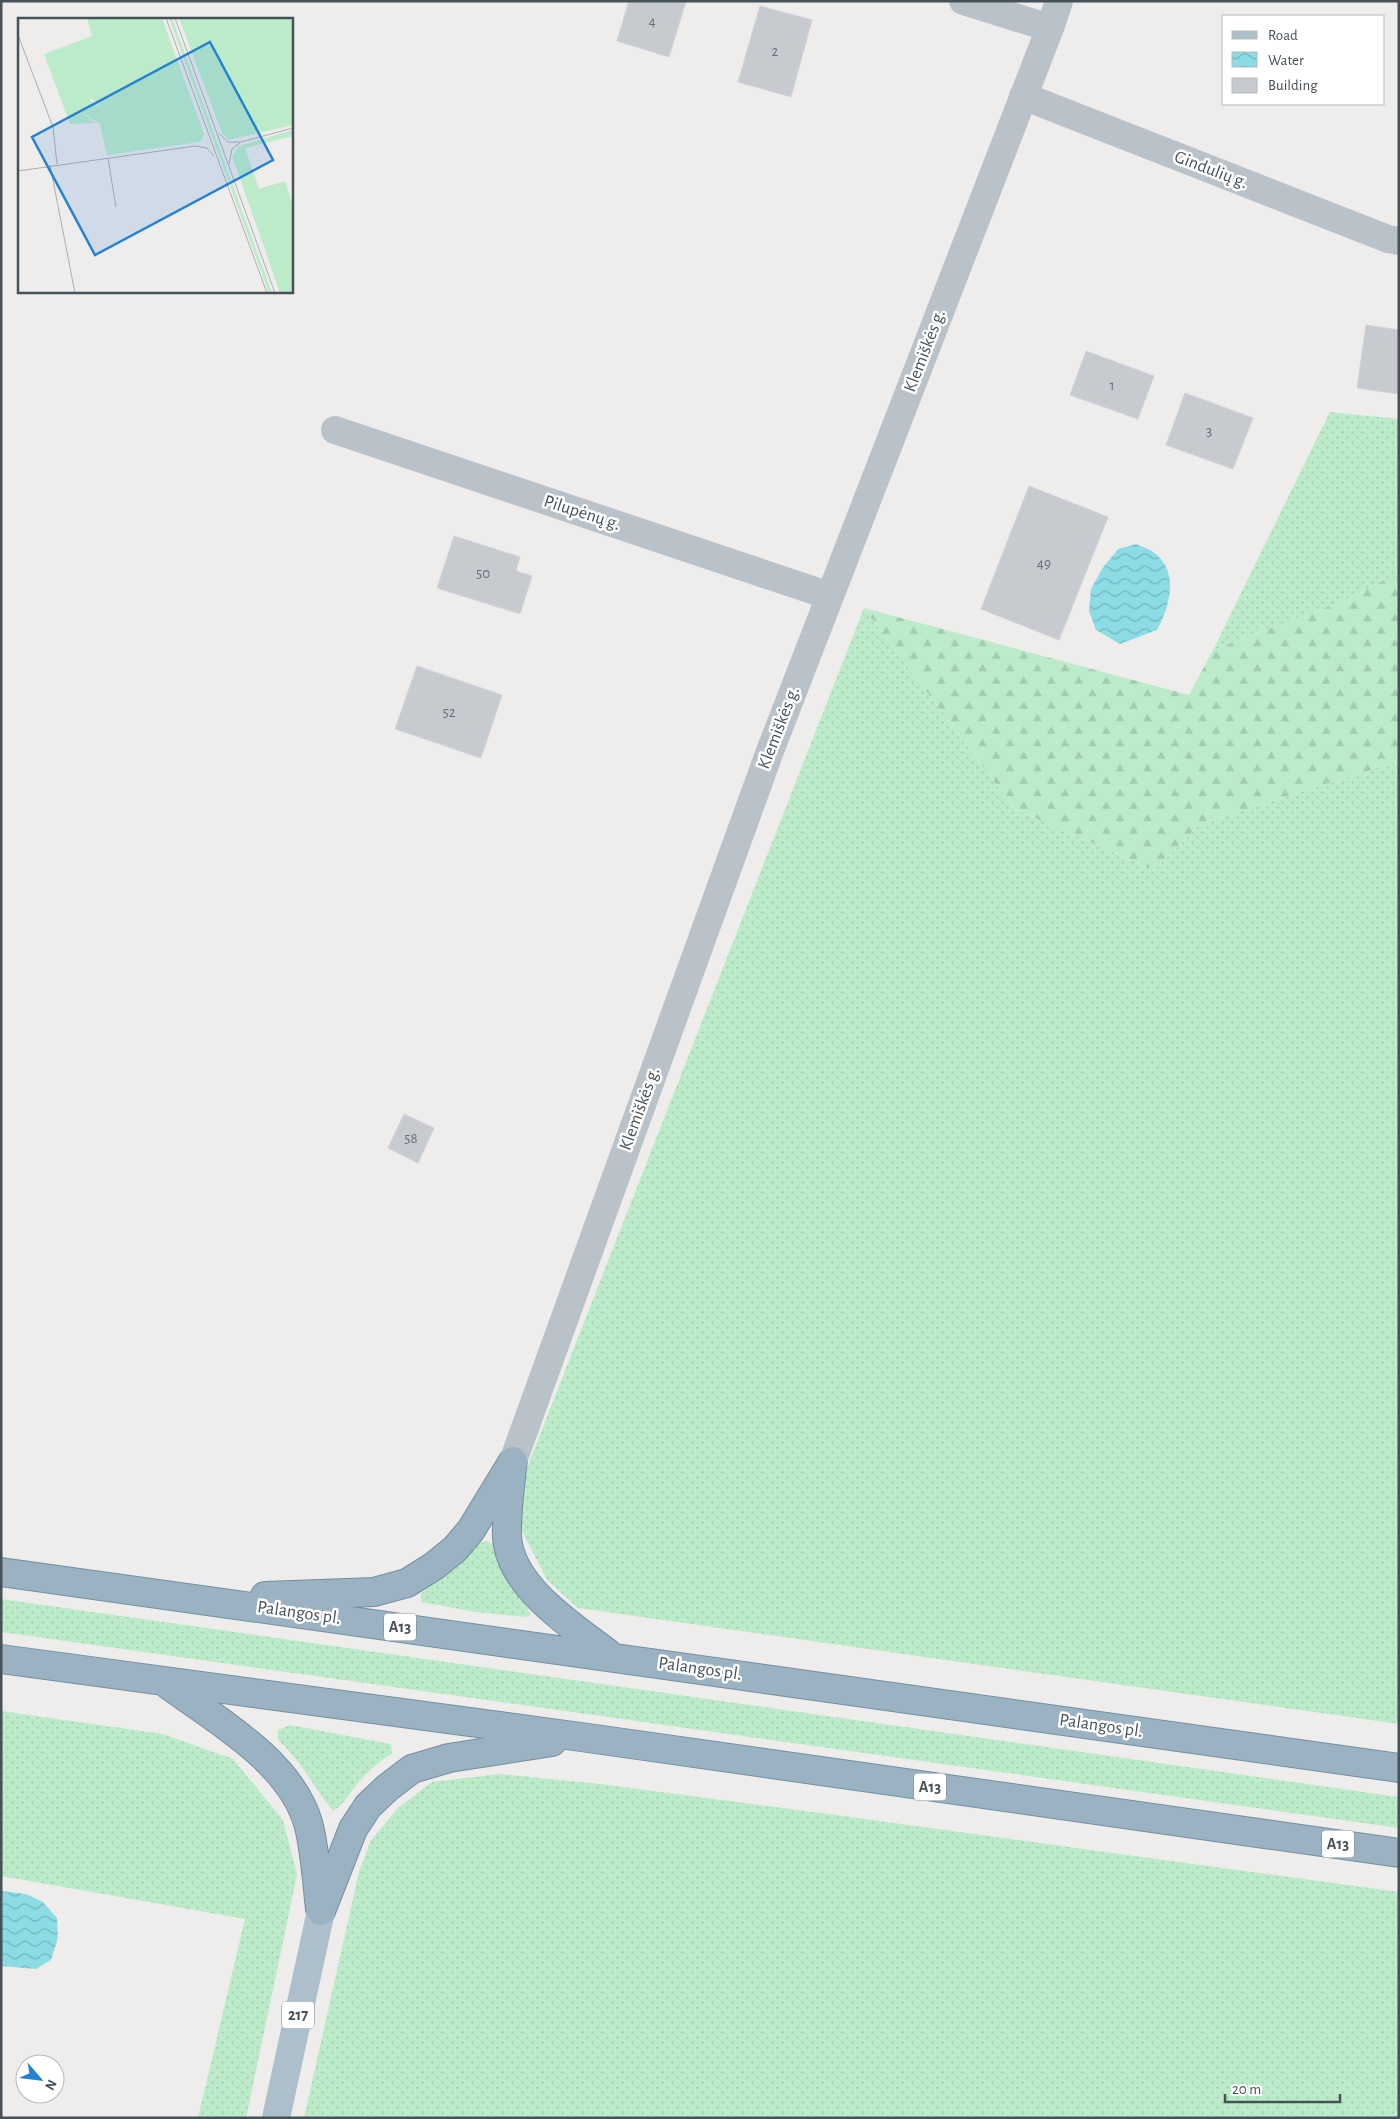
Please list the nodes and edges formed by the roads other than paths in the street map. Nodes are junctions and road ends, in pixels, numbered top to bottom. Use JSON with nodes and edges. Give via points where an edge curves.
{"nodes":[{"id":1,"x":963,"y":1,"type":"edge"},
{"id":2,"x":1059,"y":1,"type":"edge"},
{"id":3,"x":1050,"y":28,"type":"junction"},
{"id":4,"x":1023,"y":96,"type":"junction"},
{"id":5,"x":1399,"y":241,"type":"edge"},
{"id":6,"x":334,"y":430,"type":"dead end"},
{"id":7,"x":830,"y":596,"type":"junction"},
{"id":8,"x":512,"y":1460,"type":"junction"},
{"id":9,"x":1,"y":1572,"type":"edge"},
{"id":10,"x":189,"y":1598,"type":"junction"},
{"id":11,"x":612,"y":1656,"type":"junction"},
{"id":12,"x":1,"y":1659,"type":"edge"},
{"id":13,"x":163,"y":1682,"type":"junction"},
{"id":14,"x":581,"y":1738,"type":"junction"},
{"id":15,"x":1399,"y":1768,"type":"edge"},
{"id":16,"x":1399,"y":1853,"type":"edge"},
{"id":17,"x":321,"y":1912,"type":"junction"},
{"id":18,"x":276,"y":2118,"type":"edge"}],
"edges":[{"from":1,"to":3,"type":"street"},
{"from":2,"to":3,"type":"street","name":"Klemiškės g."},
{"from":3,"to":4,"type":"street","name":"Klemiškės g."},
{"from":4,"to":5,"type":"street","name":"Gindulių g."},
{"from":4,"to":7,"type":"street","name":"Klemiškės g."},
{"from":6,"to":7,"type":"street","name":"Pilupėnų g."},
{"from":7,"to":8,"type":"street","name":"Klemiškės g.","via":[[770,751]]},
{"from":8,"to":10,"type":"highway","via":[[471,1530],[455,1550],[407,1583],[374,1592]]},
{"from":8,"to":11,"type":"highway","via":[[506,1538],[513,1561],[526,1583],[549,1608]]},
{"from":9,"to":10,"type":"highway","name":"Palangos pl.","number":"A13"},
{"from":10,"to":11,"type":"highway","name":"Palangos pl.","number":"A13"},
{"from":11,"to":15,"type":"highway","name":"Palangos pl.","number":"A13"},
{"from":12,"to":13,"type":"highway","number":"A13"},
{"from":13,"to":14,"type":"highway","number":"A13"},
{"from":13,"to":17,"type":"highway","via":[[275,1766],[296,1793],[308,1823]]},
{"from":14,"to":16,"type":"highway","number":"A13"},
{"from":14,"to":17,"type":"highway","via":[[449,1758],[412,1769],[368,1806],[353,1828]]},
{"from":17,"to":18,"type":"main road","number":"217"}]}
